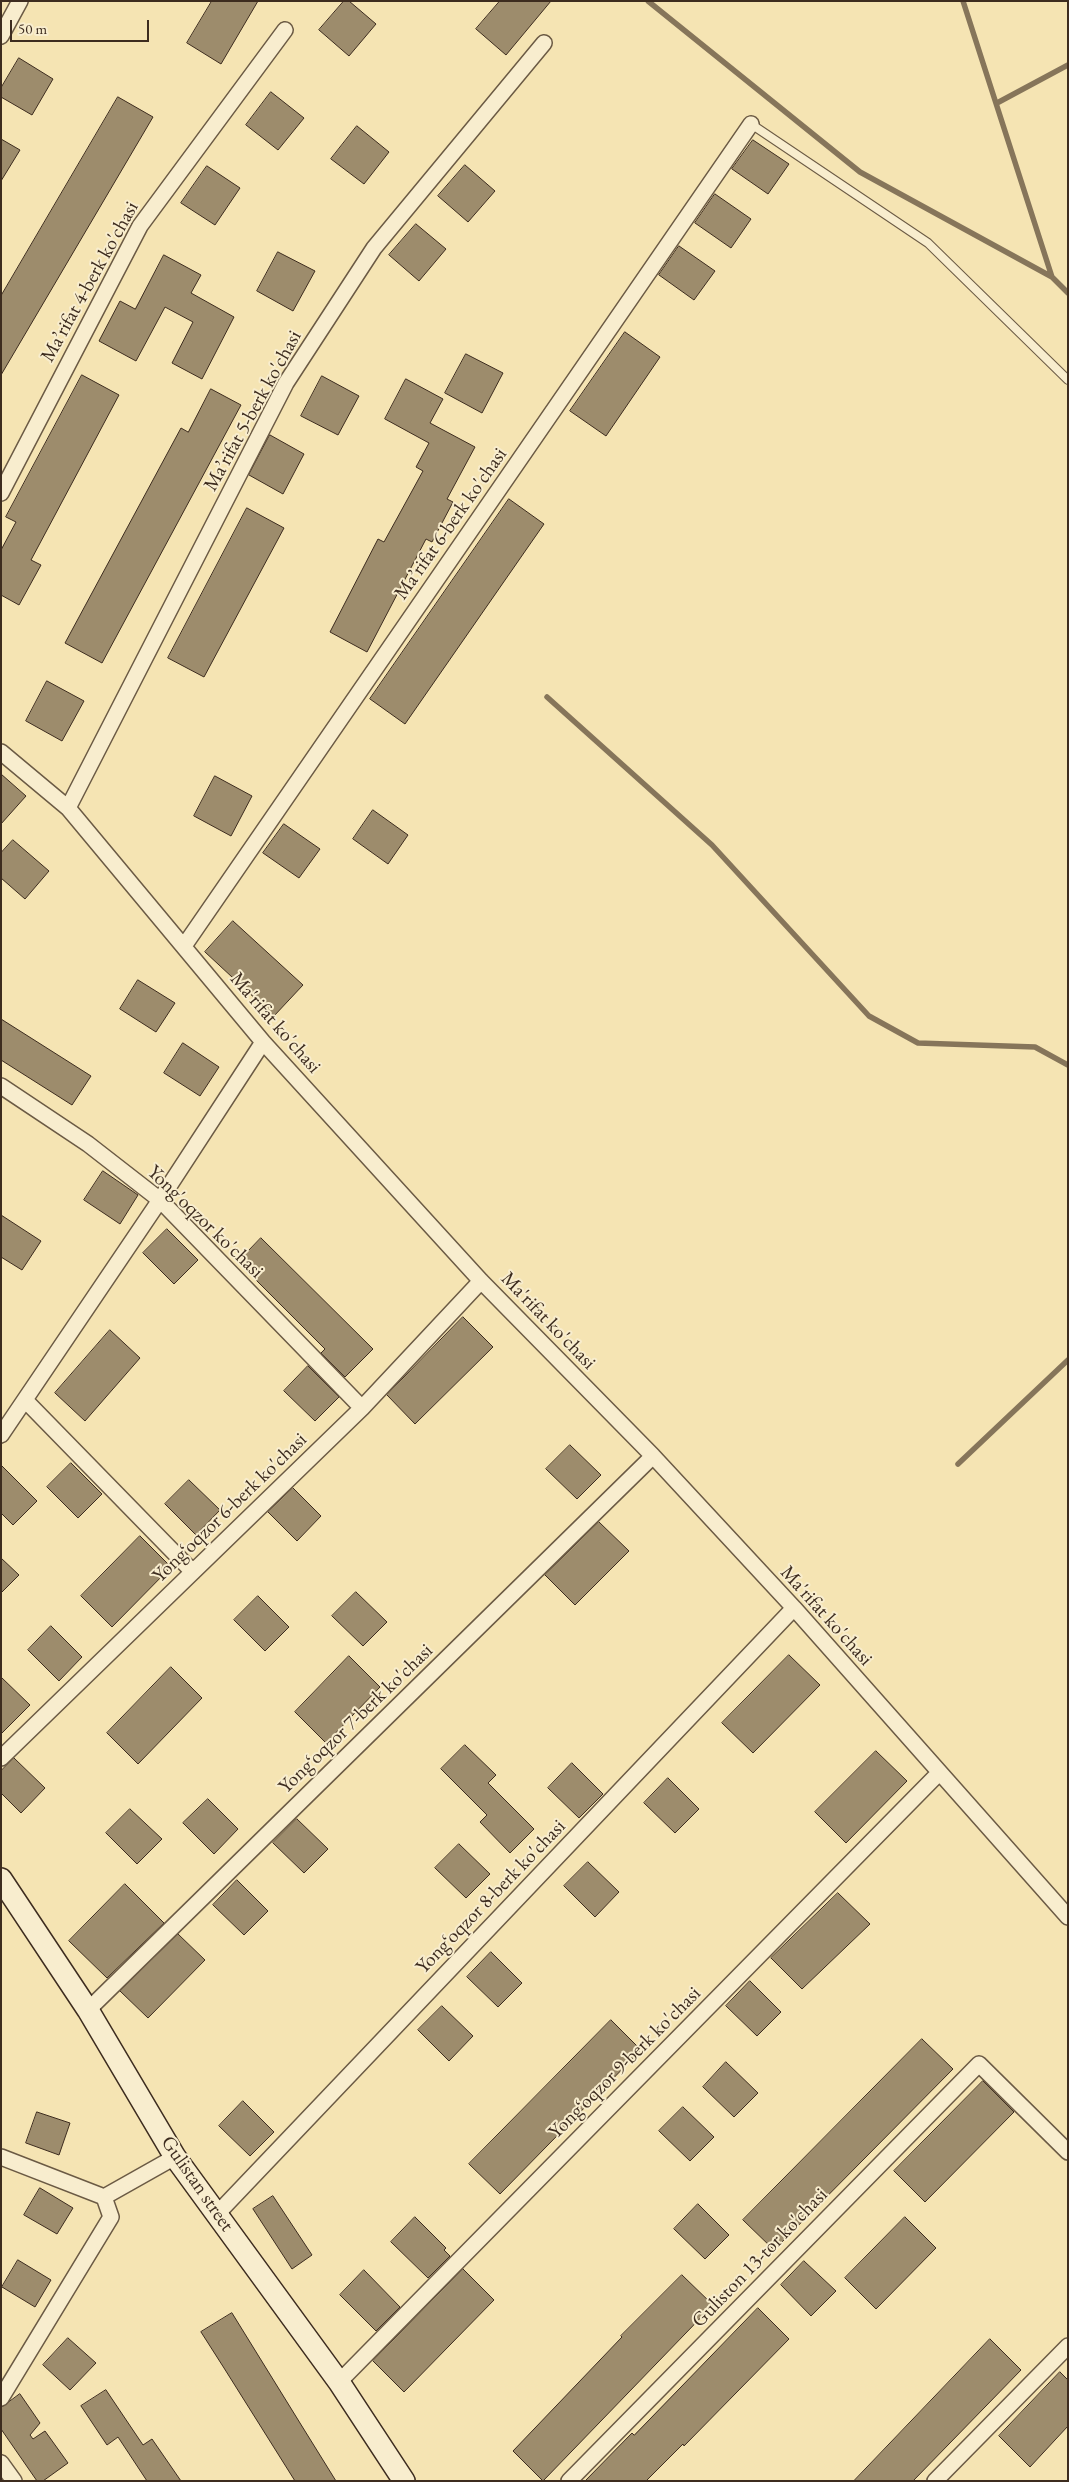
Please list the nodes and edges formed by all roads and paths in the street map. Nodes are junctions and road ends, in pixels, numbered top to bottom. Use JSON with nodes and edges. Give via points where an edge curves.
{"nodes":[{"id":1,"x":20,"y":1,"type":"edge"},
{"id":2,"x":285,"y":30,"type":"dead end"},
{"id":3,"x":1,"y":36,"type":"edge"},
{"id":4,"x":544,"y":43,"type":"dead end"},
{"id":5,"x":751,"y":124,"type":"joint"},
{"id":6,"x":1068,"y":380,"type":"edge"},
{"id":7,"x":1,"y":492,"type":"edge"},
{"id":8,"x":1,"y":752,"type":"edge"},
{"id":9,"x":68,"y":808,"type":"junction"},
{"id":10,"x":184,"y":946,"type":"junction"},
{"id":11,"x":263,"y":1042,"type":"junction"},
{"id":12,"x":1,"y":1086,"type":"edge"},
{"id":13,"x":160,"y":1200,"type":"junction"},
{"id":14,"x":481,"y":1281,"type":"junction"},
{"id":15,"x":25,"y":1400,"type":"junction"},
{"id":16,"x":362,"y":1408,"type":"junction"},
{"id":17,"x":1,"y":1435,"type":"edge"},
{"id":18,"x":653,"y":1456,"type":"junction"},
{"id":19,"x":193,"y":1572,"type":"junction"},
{"id":20,"x":794,"y":1608,"type":"junction"},
{"id":21,"x":1,"y":1758,"type":"edge"},
{"id":22,"x":939,"y":1772,"type":"junction"},
{"id":23,"x":1,"y":1880,"type":"edge"},
{"id":24,"x":1068,"y":1917,"type":"edge"},
{"id":25,"x":88,"y":2010,"type":"junction"},
{"id":26,"x":1068,"y":2152,"type":"edge"},
{"id":27,"x":1,"y":2157,"type":"edge"},
{"id":28,"x":175,"y":2157,"type":"junction"},
{"id":29,"x":104,"y":2197,"type":"junction"},
{"id":30,"x":217,"y":2214,"type":"junction"},
{"id":31,"x":1068,"y":2346,"type":"edge"},
{"id":32,"x":339,"y":2382,"type":"junction"},
{"id":33,"x":1,"y":2398,"type":"edge"},
{"id":34,"x":1,"y":2463,"type":"edge"},
{"id":35,"x":14,"y":2481,"type":"edge"},
{"id":36,"x":404,"y":2481,"type":"edge"},
{"id":37,"x":569,"y":2481,"type":"edge"},
{"id":38,"x":935,"y":2481,"type":"edge"}],
"edges":[{"from":1,"to":3,"type":"street"},
{"from":2,"to":7,"type":"street","name":"Ma’rifat 4-berk ko'chasi","via":[[140,226]]},
{"from":4,"to":9,"type":"street","name":"Ma’rifat 5-berk ko'chasi","via":[[374,248],[286,383]]},
{"from":5,"to":6,"type":"lane","via":[[928,243]]},
{"from":5,"to":10,"type":"street","name":"Ma’rifat 6-berk ko'chasi"},
{"from":8,"to":9,"type":"street","name":"Ma'rifat ko'chasi"},
{"from":9,"to":10,"type":"street","name":"Ma'rifat ko'chasi"},
{"from":10,"to":11,"type":"street","name":"Ma'rifat ko'chasi"},
{"from":11,"to":13,"type":"street"},
{"from":11,"to":14,"type":"street","name":"Ma'rifat ko'chasi"},
{"from":12,"to":13,"type":"street","name":"Yong'oqzor ko'chasi","via":[[88,1144]]},
{"from":13,"to":15,"type":"street"},
{"from":13,"to":16,"type":"street","name":"Yong'oqzor ko'chasi"},
{"from":14,"to":16,"type":"street","name":"Yong‘oqzor 6-berk ko'chasi"},
{"from":14,"to":18,"type":"street","name":"Ma'rifat ko'chasi"},
{"from":15,"to":17,"type":"street"},
{"from":15,"to":19,"type":"street"},
{"from":16,"to":19,"type":"street","name":"Yong‘oqzor 6-berk ko'chasi"},
{"from":18,"to":20,"type":"street","name":"Ma'rifat ko'chasi"},
{"from":18,"to":25,"type":"street","name":"Yong‘oqzor 7-berk ko'chasi"},
{"from":19,"to":21,"type":"street","name":"Yong‘oqzor 6-berk ko'chasi"},
{"from":20,"to":22,"type":"street","name":"Ma'rifat ko'chasi"},
{"from":20,"to":30,"type":"street","name":"Yong‘oqzor 8-berk ko'chasi"},
{"from":22,"to":24,"type":"street","name":"Ma'rifat ko'chasi"},
{"from":22,"to":32,"type":"street","name":"Yong‘oqzor 9-berk ko'chasi"},
{"from":23,"to":25,"type":"main road","name":"Gulistan street"},
{"from":25,"to":28,"type":"main road","name":"Gulistan street"},
{"from":26,"to":37,"type":"street","name":"Guliston 13-tor ko'chasi","via":[[979,2064]]},
{"from":27,"to":29,"type":"street"},
{"from":28,"to":29,"type":"street"},
{"from":28,"to":30,"type":"main road","name":"Gulistan street"},
{"from":29,"to":33,"type":"street","via":[[111,2217]]},
{"from":30,"to":32,"type":"main road","name":"Gulistan street"},
{"from":31,"to":38,"type":"street"},
{"from":32,"to":36,"type":"main road","name":"Gulistan street"},
{"from":34,"to":35,"type":"street"}]}
